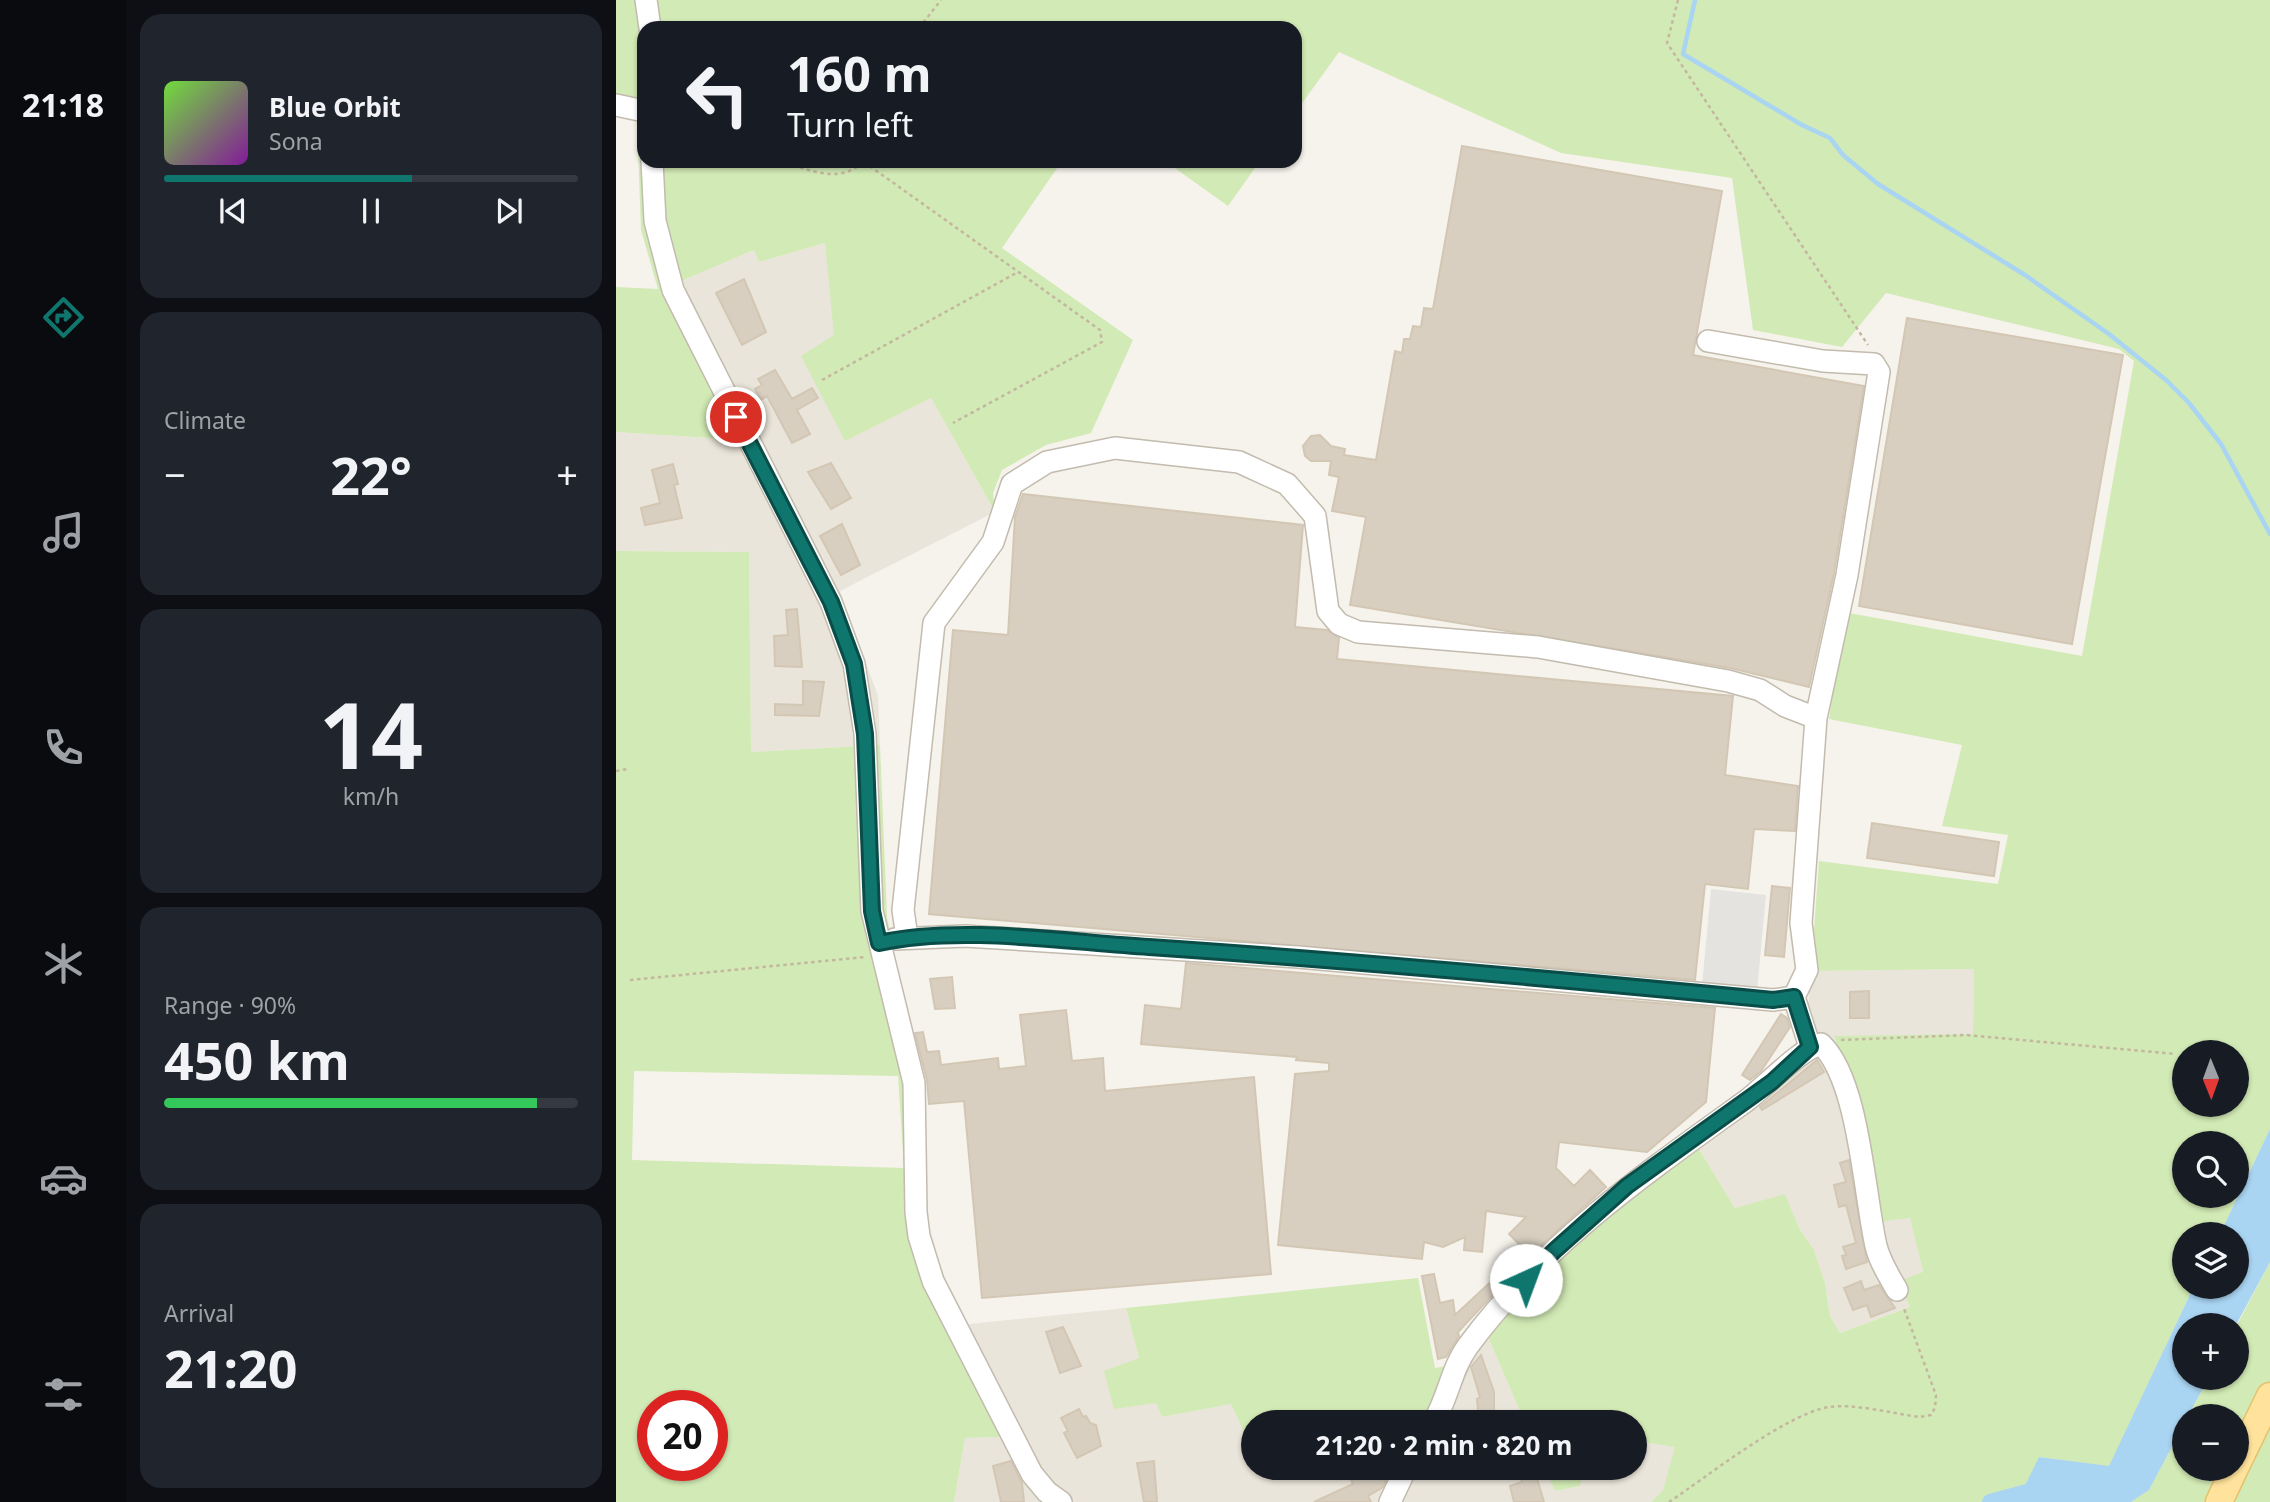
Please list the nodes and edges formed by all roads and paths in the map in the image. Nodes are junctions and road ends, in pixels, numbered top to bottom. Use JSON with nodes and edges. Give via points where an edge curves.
{"nodes":[{"id":1,"x":646,"y":0,"type":"edge"},
{"id":2,"x":941,"y":0,"type":"edge"},
{"id":3,"x":1678,"y":0,"type":"edge"},
{"id":4,"x":649,"y":21,"type":"edge"},
{"id":5,"x":924,"y":21,"type":"edge"},
{"id":6,"x":616,"y":105,"type":"edge"},
{"id":7,"x":637,"y":110,"type":"edge"},
{"id":8,"x":652,"y":168,"type":"edge"},
{"id":9,"x":803,"y":168,"type":"edge"},
{"id":10,"x":856,"y":168,"type":"edge"},
{"id":11,"x":872,"y":168,"type":"edge"},
{"id":12,"x":1018,"y":272,"type":"junction"},
{"id":13,"x":1707,"y":341,"type":"dead end"},
{"id":14,"x":1872,"y":352,"type":"dead end"},
{"id":15,"x":822,"y":380,"type":"dead end"},
{"id":16,"x":953,"y":423,"type":"dead end"},
{"id":17,"x":1816,"y":718,"type":"junction"},
{"id":18,"x":628,"y":769,"type":"dead end"},
{"id":19,"x":616,"y":771,"type":"edge"},
{"id":20,"x":907,"y":937,"type":"junction"},
{"id":21,"x":881,"y":950,"type":"junction"},
{"id":22,"x":630,"y":980,"type":"dead end"},
{"id":23,"x":1794,"y":997,"type":"junction"},
{"id":24,"x":1815,"y":1045,"type":"junction"},
{"id":25,"x":2172,"y":1054,"type":"edge"},
{"id":26,"x":1897,"y":1290,"type":"joint"},
{"id":27,"x":2270,"y":1396,"type":"edge"},
{"id":28,"x":1439,"y":1410,"type":"edge"},
{"id":29,"x":2249,"y":1440,"type":"edge"},
{"id":30,"x":1400,"y":1480,"type":"edge"},
{"id":31,"x":2229,"y":1481,"type":"edge"},
{"id":32,"x":1050,"y":1499,"type":"edge"},
{"id":33,"x":1390,"y":1502,"type":"edge"},
{"id":34,"x":1669,"y":1502,"type":"edge"},
{"id":35,"x":2219,"y":1502,"type":"edge"}],
"edges":[{"from":1,"to":4,"type":"street"},
{"from":2,"to":5,"type":"path"},
{"from":3,"to":14,"type":"path","via":[[1667,43]]},
{"from":6,"to":7,"type":"street"},
{"from":8,"to":21,"type":"street","via":[[654,221],[673,290],[831,602],[854,664],[865,734],[872,911]]},
{"from":9,"to":10,"type":"path","via":[[823,174],[849,174]]},
{"from":11,"to":12,"type":"path"},
{"from":12,"to":15,"type":"path"},
{"from":12,"to":16,"type":"path","via":[[1100,330],[1102,342]]},
{"from":13,"to":17,"type":"street","via":[[1823,361],[1874,364],[1879,372],[1847,575]]},
{"from":17,"to":20,"type":"street","via":[[1760,690],[1728,681],[1538,647],[1358,632],[1339,624],[1328,611],[1315,516],[1287,484],[1239,462],[1115,448],[1047,462],[1012,484],[993,542],[934,623],[903,910]]},
{"from":17,"to":23,"type":"street","via":[[1801,922],[1807,970]]},
{"from":18,"to":19,"type":"path"},
{"from":20,"to":21,"type":"street"},
{"from":20,"to":23,"type":"street","via":[[979,937],[1297,957],[1773,1000]]},
{"from":21,"to":22,"type":"path"},
{"from":21,"to":32,"type":"street","via":[[914,1083],[919,1236],[933,1281],[1032,1474]]},
{"from":23,"to":24,"type":"street"},
{"from":24,"to":25,"type":"path","via":[[1966,1035]]},
{"from":24,"to":26,"type":"street","via":[[1830,1053],[1839,1070],[1859,1148],[1876,1247]]},
{"from":24,"to":28,"type":"street","via":[[1772,1082],[1627,1186],[1554,1251],[1466,1348]]},
{"from":26,"to":34,"type":"path","via":[[1936,1395],[1931,1415],[1832,1406],[1813,1411],[1787,1423]]},
{"from":27,"to":29,"type":"main road"},
{"from":30,"to":33,"type":"street"},
{"from":31,"to":35,"type":"main road"}]}
